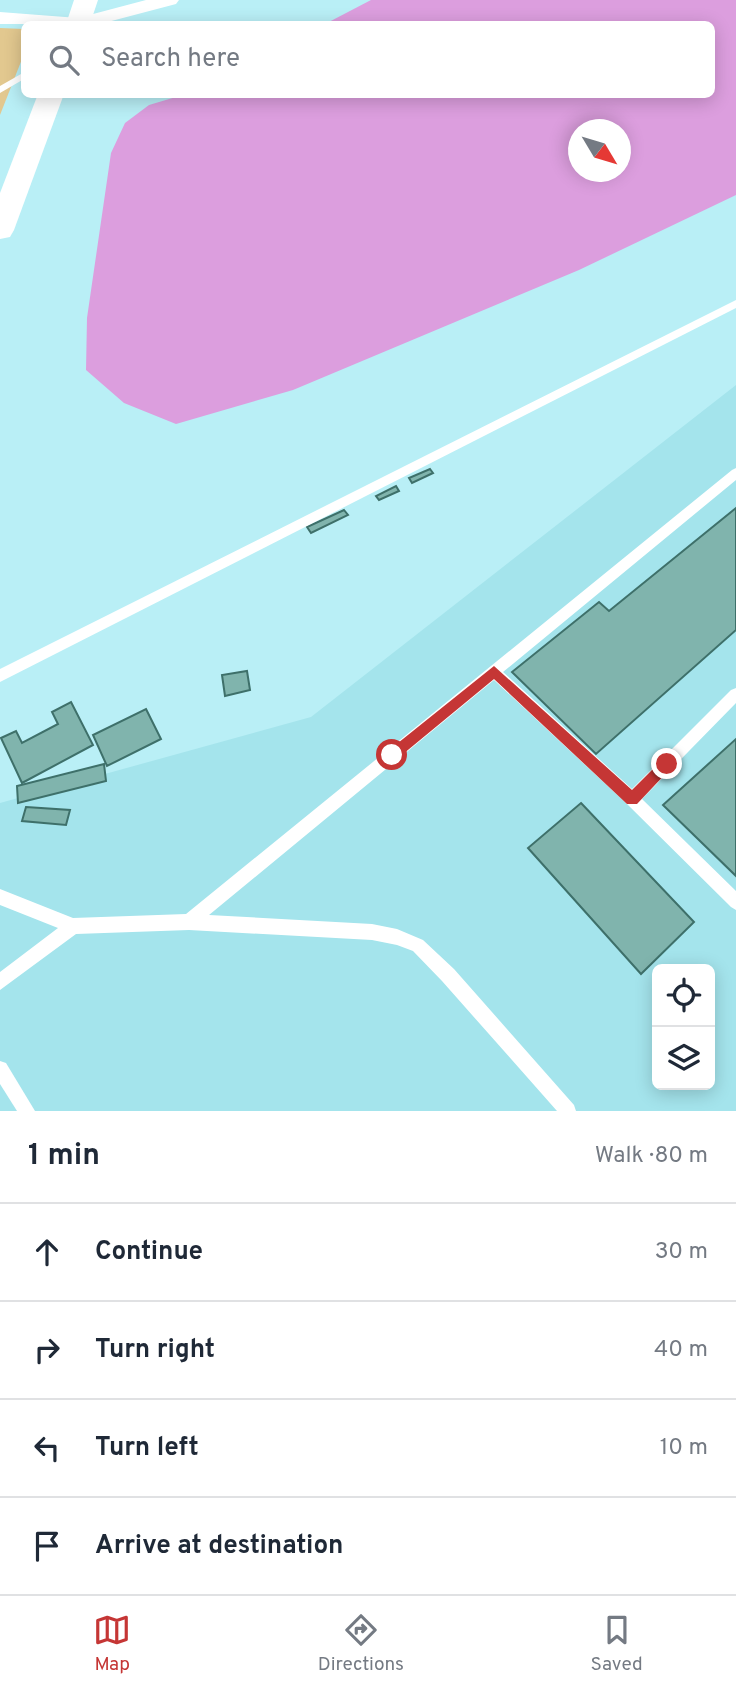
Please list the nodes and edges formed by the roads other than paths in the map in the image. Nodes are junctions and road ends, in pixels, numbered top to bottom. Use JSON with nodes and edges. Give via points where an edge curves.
{"nodes":[{"id":1,"x":86,"y":0,"type":"edge"},
{"id":2,"x":169,"y":0,"type":"edge"},
{"id":3,"x":0,"y":18,"type":"edge"},
{"id":4,"x":39,"y":21,"type":"edge"},
{"id":5,"x":79,"y":21,"type":"edge"},
{"id":6,"x":89,"y":21,"type":"edge"},
{"id":7,"x":21,"y":78,"type":"edge"},
{"id":8,"x":0,"y":90,"type":"edge"},
{"id":9,"x":50,"y":98,"type":"edge"},
{"id":10,"x":0,"y":230,"type":"edge"},
{"id":11,"x":736,"y":304,"type":"edge"},
{"id":12,"x":736,"y":473,"type":"edge"},
{"id":13,"x":494,"y":671,"type":"junction"},
{"id":14,"x":0,"y":676,"type":"edge"},
{"id":15,"x":736,"y":694,"type":"edge"},
{"id":16,"x":632,"y":799,"type":"junction"},
{"id":17,"x":0,"y":897,"type":"edge"},
{"id":18,"x":736,"y":902,"type":"edge"},
{"id":19,"x":189,"y":922,"type":"junction"},
{"id":20,"x":73,"y":926,"type":"junction"},
{"id":21,"x":0,"y":982,"type":"edge"},
{"id":22,"x":0,"y":1069,"type":"edge"},
{"id":23,"x":27,"y":1111,"type":"edge"},
{"id":24,"x":568,"y":1111,"type":"edge"}],
"edges":[{"from":1,"to":5,"type":"main road"},
{"from":2,"to":6,"type":"street"},
{"from":3,"to":4,"type":"street"},
{"from":7,"to":8,"type":"lane"},
{"from":9,"to":10,"type":"main road"},
{"from":11,"to":14,"type":"lane"},
{"from":12,"to":13,"type":"lane"},
{"from":13,"to":16,"type":"lane"},
{"from":13,"to":19,"type":"lane"},
{"from":15,"to":16,"type":"lane"},
{"from":16,"to":18,"type":"lane"},
{"from":17,"to":20,"type":"lane"},
{"from":19,"to":20,"type":"lane"},
{"from":19,"to":24,"type":"lane","via":[[372,932],[418,946]]},
{"from":20,"to":21,"type":"lane"},
{"from":22,"to":23,"type":"lane"}]}
